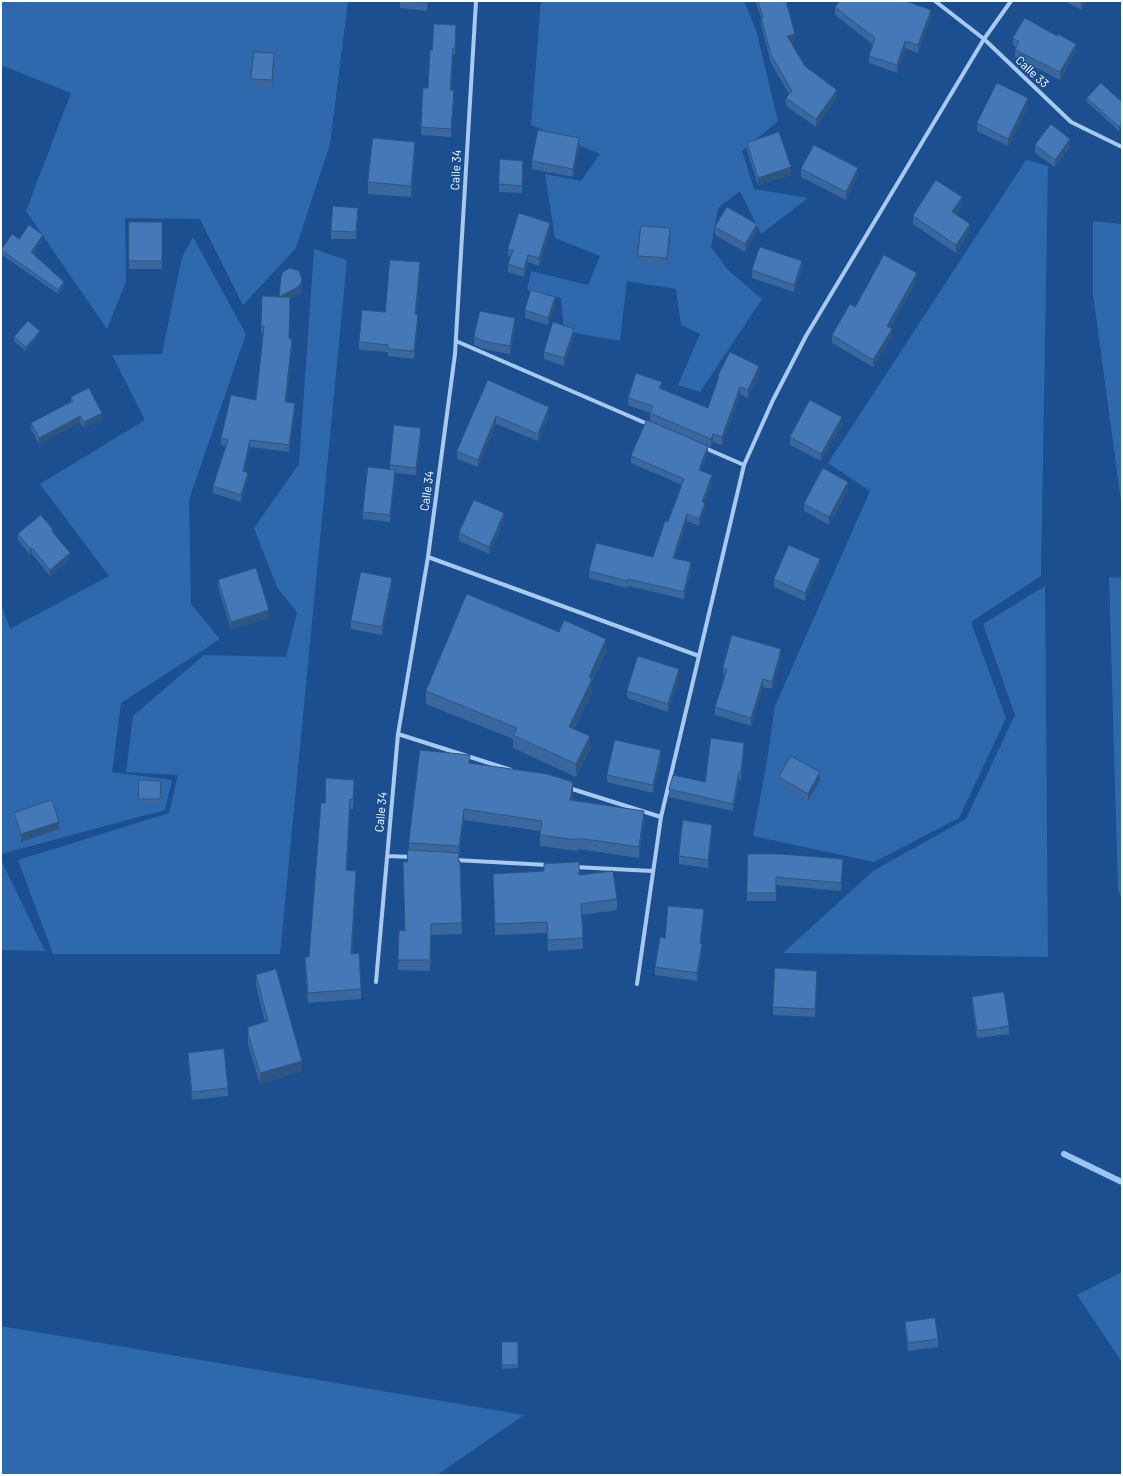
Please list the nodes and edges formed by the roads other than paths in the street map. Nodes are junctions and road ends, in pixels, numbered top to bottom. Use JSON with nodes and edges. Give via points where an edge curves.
{"nodes":[{"id":1,"x":476,"y":1,"type":"edge"},
{"id":2,"x":935,"y":1,"type":"edge"},
{"id":3,"x":1011,"y":1,"type":"edge"},
{"id":4,"x":984,"y":40,"type":"junction"},
{"id":5,"x":1122,"y":147,"type":"edge"},
{"id":6,"x":456,"y":341,"type":"junction"},
{"id":7,"x":658,"y":428,"type":"edge"},
{"id":8,"x":701,"y":446,"type":"edge"},
{"id":9,"x":744,"y":465,"type":"junction"},
{"id":10,"x":428,"y":557,"type":"junction"},
{"id":11,"x":699,"y":656,"type":"junction"},
{"id":12,"x":398,"y":734,"type":"junction"},
{"id":13,"x":518,"y":772,"type":"edge"},
{"id":14,"x":563,"y":786,"type":"edge"},
{"id":15,"x":661,"y":817,"type":"junction"},
{"id":16,"x":388,"y":856,"type":"junction"},
{"id":17,"x":419,"y":858,"type":"edge"},
{"id":18,"x":450,"y":859,"type":"edge"},
{"id":19,"x":551,"y":865,"type":"edge"},
{"id":20,"x":567,"y":866,"type":"edge"},
{"id":21,"x":652,"y":871,"type":"junction"},
{"id":22,"x":376,"y":982,"type":"dead end"},
{"id":23,"x":637,"y":984,"type":"dead end"}],
"edges":[{"from":1,"to":6,"type":"street","name":"Calle 34"},
{"from":2,"to":4,"type":"street","name":"Calle 33"},
{"from":3,"to":4,"type":"street"},
{"from":4,"to":5,"type":"street","name":"Calle 33","via":[[1071,122]]},
{"from":4,"to":9,"type":"street","via":[[806,336],[773,400]]},
{"from":6,"to":7,"type":"street"},
{"from":6,"to":10,"type":"street","name":"Calle 34"},
{"from":8,"to":9,"type":"street"},
{"from":9,"to":11,"type":"street"},
{"from":10,"to":11,"type":"street"},
{"from":10,"to":12,"type":"street","name":"Calle 34"},
{"from":11,"to":15,"type":"street"},
{"from":12,"to":13,"type":"street"},
{"from":12,"to":16,"type":"street","name":"Calle 34"},
{"from":14,"to":15,"type":"street"},
{"from":15,"to":21,"type":"street"},
{"from":16,"to":17,"type":"street"},
{"from":16,"to":22,"type":"street","name":"Calle 34"},
{"from":18,"to":19,"type":"street"},
{"from":20,"to":21,"type":"street"},
{"from":21,"to":23,"type":"street"}]}
